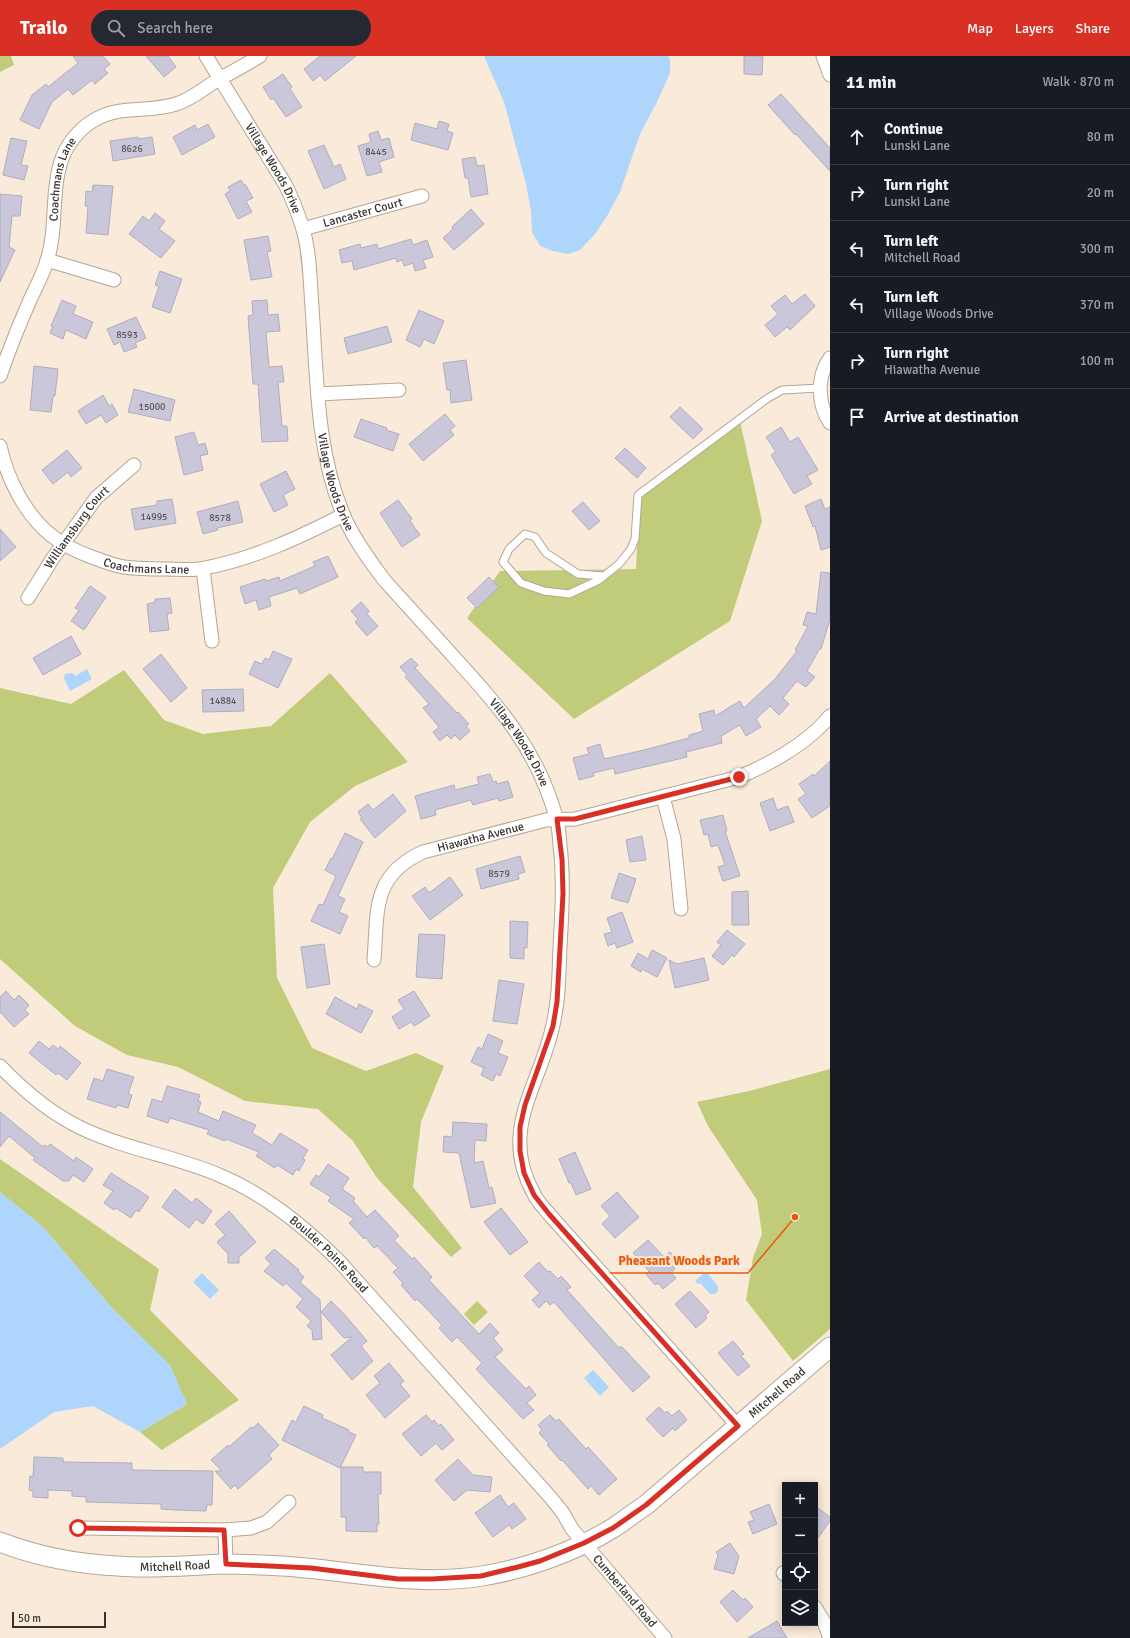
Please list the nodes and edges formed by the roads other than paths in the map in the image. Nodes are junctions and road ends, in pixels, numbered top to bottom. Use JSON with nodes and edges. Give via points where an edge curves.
{"nodes":[{"id":1,"x":206,"y":56,"type":"edge"},
{"id":2,"x":260,"y":56,"type":"edge"},
{"id":3,"x":823,"y":56,"type":"edge"},
{"id":4,"x":830,"y":75,"type":"edge"},
{"id":5,"x":220,"y":78,"type":"junction"},
{"id":6,"x":422,"y":196,"type":"dead end"},
{"id":7,"x":303,"y":230,"type":"junction"},
{"id":8,"x":47,"y":260,"type":"junction"},
{"id":9,"x":114,"y":280,"type":"dead end"},
{"id":10,"x":830,"y":358,"type":"edge"},
{"id":11,"x":0,"y":376,"type":"edge"},
{"id":12,"x":820,"y":388,"type":"junction"},
{"id":13,"x":399,"y":390,"type":"dead end"},
{"id":14,"x":318,"y":394,"type":"junction"},
{"id":15,"x":830,"y":423,"type":"edge"},
{"id":16,"x":0,"y":446,"type":"edge"},
{"id":17,"x":134,"y":465,"type":"dead end"},
{"id":18,"x":343,"y":515,"type":"junction"},
{"id":19,"x":64,"y":544,"type":"junction"},
{"id":20,"x":203,"y":569,"type":"junction"},
{"id":21,"x":603,"y":576,"type":"junction"},
{"id":22,"x":28,"y":598,"type":"dead end"},
{"id":23,"x":212,"y":641,"type":"dead end"},
{"id":24,"x":830,"y":716,"type":"edge"},
{"id":25,"x":663,"y":797,"type":"junction"},
{"id":26,"x":557,"y":819,"type":"junction"},
{"id":27,"x":681,"y":909,"type":"dead end"},
{"id":28,"x":374,"y":960,"type":"dead end"},
{"id":29,"x":0,"y":1066,"type":"edge"},
{"id":30,"x":830,"y":1346,"type":"edge"},
{"id":31,"x":738,"y":1426,"type":"junction"},
{"id":32,"x":289,"y":1502,"type":"dead end"},
{"id":33,"x":78,"y":1528,"type":"dead end"},
{"id":34,"x":224,"y":1530,"type":"junction"},
{"id":35,"x":0,"y":1542,"type":"edge"},
{"id":36,"x":584,"y":1543,"type":"junction"},
{"id":37,"x":226,"y":1564,"type":"junction"},
{"id":38,"x":818,"y":1612,"type":"edge"},
{"id":39,"x":665,"y":1638,"type":"edge"},
{"id":40,"x":830,"y":1638,"type":"edge"}],
"edges":[{"from":1,"to":5,"type":"street","name":"Village Woods Drive"},
{"from":2,"to":5,"type":"street","name":"Coachmans Lane"},
{"from":3,"to":4,"type":"street"},
{"from":5,"to":7,"type":"street","name":"Village Woods Drive","via":[[285,184]]},
{"from":5,"to":8,"type":"street","name":"Coachmans Lane","via":[[177,104],[107,113],[90,122],[75,136],[63,155],[57,175],[55,211]]},
{"from":6,"to":7,"type":"street","name":"Lancaster Court"},
{"from":7,"to":14,"type":"street","name":"Village Woods Drive","via":[[310,272]]},
{"from":8,"to":9,"type":"street"},
{"from":8,"to":11,"type":"street","name":"Coachmans Lane"},
{"from":10,"to":12,"type":"street"},
{"from":12,"to":15,"type":"street","via":[[821,403]]},
{"from":12,"to":21,"type":"lane","via":[[782,390],[768,398],[638,495],[635,539],[631,549],[619,564]]},
{"from":13,"to":14,"type":"street"},
{"from":14,"to":18,"type":"street","name":"Village Woods Drive","via":[[322,436]]},
{"from":16,"to":19,"type":"street","name":"Coachmans Lane","via":[[4,464],[16,490],[32,515],[52,536]]},
{"from":17,"to":19,"type":"street","name":"Williamsburg Court","via":[[96,498]]},
{"from":18,"to":20,"type":"street","name":"Coachmans Lane","via":[[261,553]]},
{"from":18,"to":26,"type":"street","name":"Village Woods Drive","via":[[369,560],[385,581],[494,700],[516,730],[536,763]]},
{"from":19,"to":20,"type":"street","name":"Coachmans Lane","via":[[122,567]]},
{"from":19,"to":22,"type":"street","name":"Williamsburg Court"},
{"from":20,"to":23,"type":"street"},
{"from":21,"to":21,"type":"lane","via":[[569,594],[544,591],[521,582],[503,562],[509,549],[525,534],[535,537],[546,553],[578,574]]},
{"from":24,"to":25,"type":"street","name":"Hiawatha Avenue","via":[[801,742],[758,769]]},
{"from":25,"to":26,"type":"street","name":"Hiawatha Avenue","via":[[575,819]]},
{"from":25,"to":27,"type":"street","via":[[674,839]]},
{"from":26,"to":28,"type":"street","name":"Hiawatha Avenue","via":[[423,852],[408,858],[386,881],[380,898]]},
{"from":26,"to":31,"type":"street","name":"Village Woods Drive","via":[[563,894],[557,1002],[553,1026],[525,1105],[520,1127],[520,1151],[524,1173],[534,1195],[549,1214]]},
{"from":29,"to":36,"type":"street","name":"Boulder Pointe Road","via":[[25,1091],[52,1112],[81,1128],[220,1175],[284,1212],[313,1235],[551,1498]]},
{"from":30,"to":31,"type":"main road","name":"Mitchell Road"},
{"from":31,"to":36,"type":"main road","name":"Mitchell Road","via":[[646,1505],[613,1528]]},
{"from":32,"to":34,"type":"street","via":[[267,1522],[251,1528]]},
{"from":33,"to":34,"type":"street"},
{"from":34,"to":37,"type":"street"},
{"from":35,"to":37,"type":"main road","name":"Mitchell Road","via":[[81,1563],[172,1567]]},
{"from":36,"to":37,"type":"main road","name":"Mitchell Road","via":[[540,1561],[481,1576],[432,1579],[398,1579],[311,1568]]},
{"from":36,"to":39,"type":"street","name":"Cumberland Road"},
{"from":38,"to":40,"type":"street"}]}
